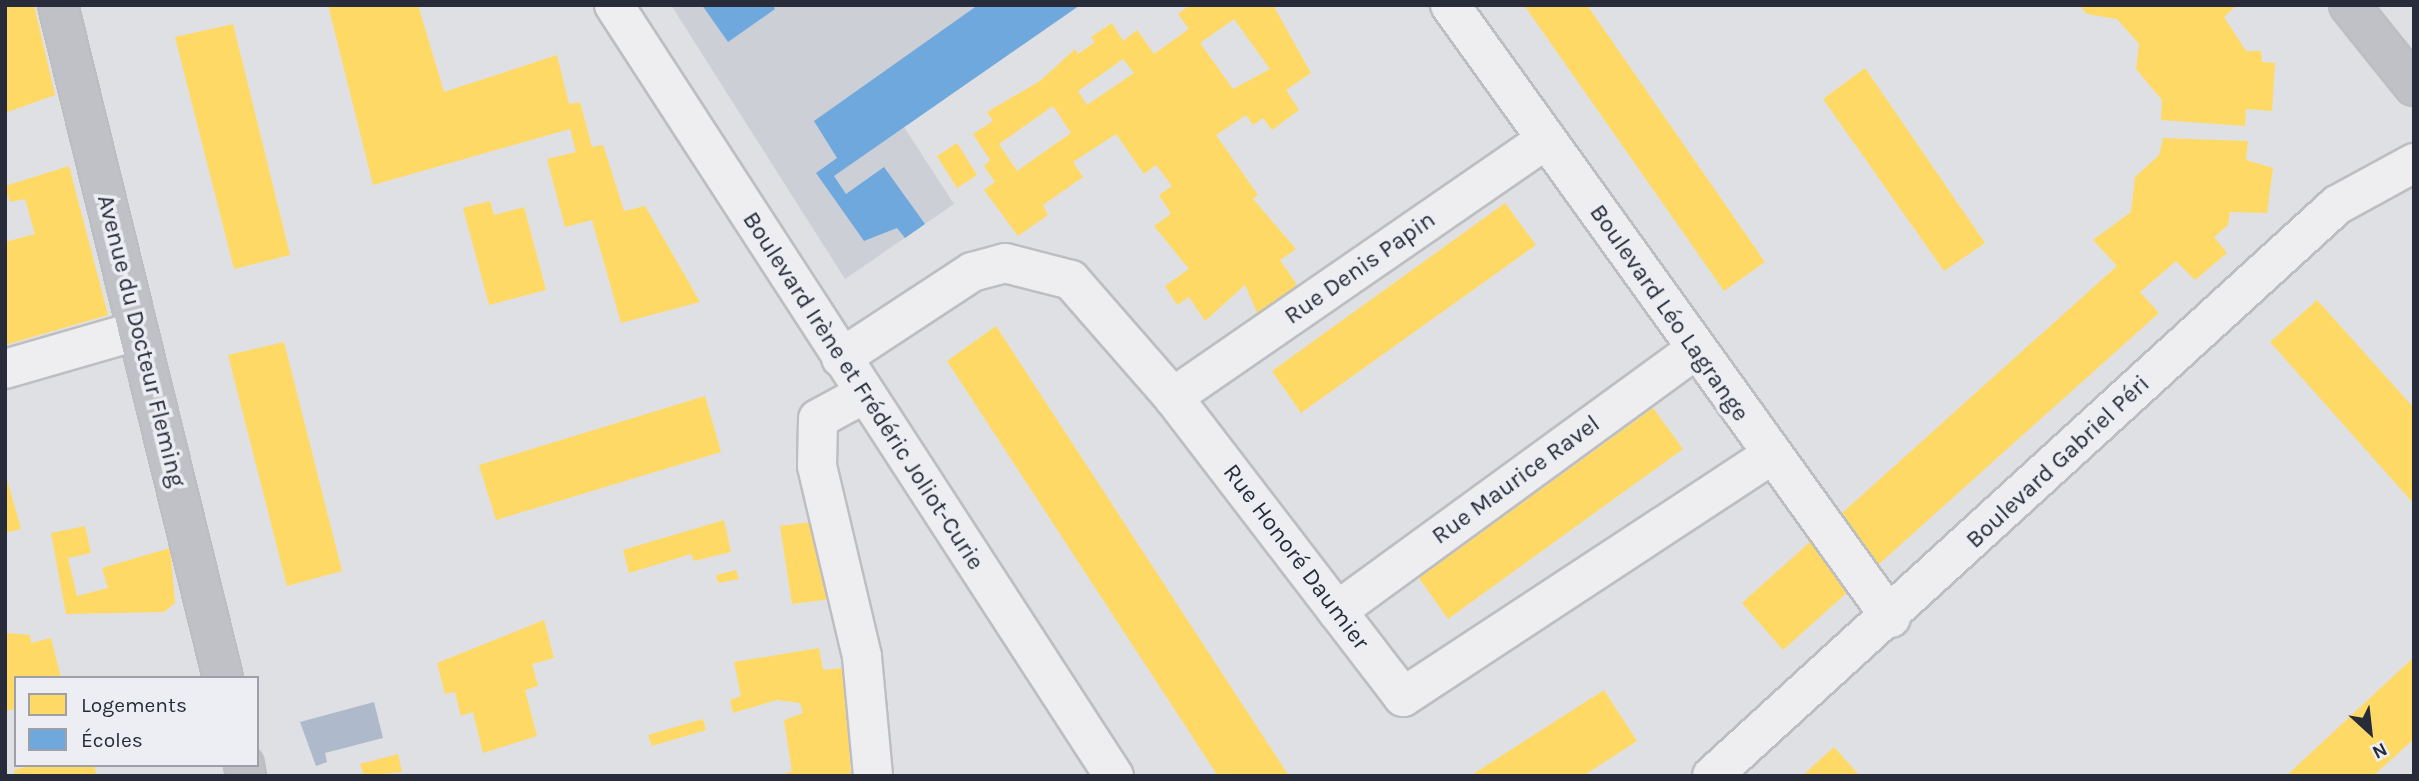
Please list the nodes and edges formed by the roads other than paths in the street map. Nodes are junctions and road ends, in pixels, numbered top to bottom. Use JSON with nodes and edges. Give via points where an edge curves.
{"nodes":[{"id":1,"x":614,"y":5,"type":"edge"},
{"id":2,"x":1451,"y":5,"type":"edge"},
{"id":3,"x":2349,"y":5,"type":"edge"},
{"id":4,"x":66,"y":7,"type":"edge"},
{"id":5,"x":2414,"y":86,"type":"edge"},
{"id":6,"x":1546,"y":140,"type":"junction"},
{"id":7,"x":2414,"y":163,"type":"edge"},
{"id":8,"x":138,"y":331,"type":"junction"},
{"id":9,"x":1695,"y":349,"type":"junction"},
{"id":10,"x":841,"y":358,"type":"junction"},
{"id":11,"x":5,"y":369,"type":"edge"},
{"id":12,"x":864,"y":394,"type":"junction"},
{"id":13,"x":1173,"y":397,"type":"junction"},
{"id":14,"x":1770,"y":456,"type":"junction"},
{"id":15,"x":1337,"y":611,"type":"junction"},
{"id":16,"x":1892,"y":618,"type":"junction"},
{"id":17,"x":223,"y":676,"type":"edge"},
{"id":18,"x":873,"y":776,"type":"edge"},
{"id":19,"x":1114,"y":776,"type":"edge"},
{"id":20,"x":1712,"y":776,"type":"edge"}],
"edges":[{"from":1,"to":10,"type":"street","name":"Boulevard Irène et Frédéric Joliot-Curie"},
{"from":2,"to":6,"type":"street","name":"Boulevard Léo Lagrange"},
{"from":3,"to":5,"type":"main road"},
{"from":4,"to":8,"type":"main road","name":"Avenue du Docteur Fleming"},
{"from":6,"to":9,"type":"street","name":"Boulevard Léo Lagrange"},
{"from":6,"to":13,"type":"street","name":"Rue Denis Papin"},
{"from":7,"to":16,"type":"street","name":"Boulevard Gabriel Péri","via":[[2337,205]]},
{"from":8,"to":11,"type":"street"},
{"from":8,"to":17,"type":"main road","name":"Avenue du Docteur Fleming"},
{"from":9,"to":14,"type":"street","name":"Boulevard Léo Lagrange"},
{"from":9,"to":15,"type":"street","name":"Rue Maurice Ravel"},
{"from":10,"to":12,"type":"street","name":"Boulevard Irène et Frédéric Joliot-Curie"},
{"from":10,"to":13,"type":"street","name":"Rue Honoré Daumier","via":[[972,272],[1005,263],[1071,280]]},
{"from":12,"to":18,"type":"street","via":[[818,419],[817,466],[862,657]]},
{"from":12,"to":19,"type":"street","name":"Boulevard Irène et Frédéric Joliot-Curie"},
{"from":13,"to":15,"type":"street","name":"Rue Honoré Daumier"},
{"from":14,"to":15,"type":"street","name":"Rue Honoré Daumier","via":[[1403,697]]},
{"from":14,"to":16,"type":"street","name":"Boulevard Léo Lagrange"},
{"from":16,"to":20,"type":"street","name":"Boulevard Gabriel Péri"}]}
